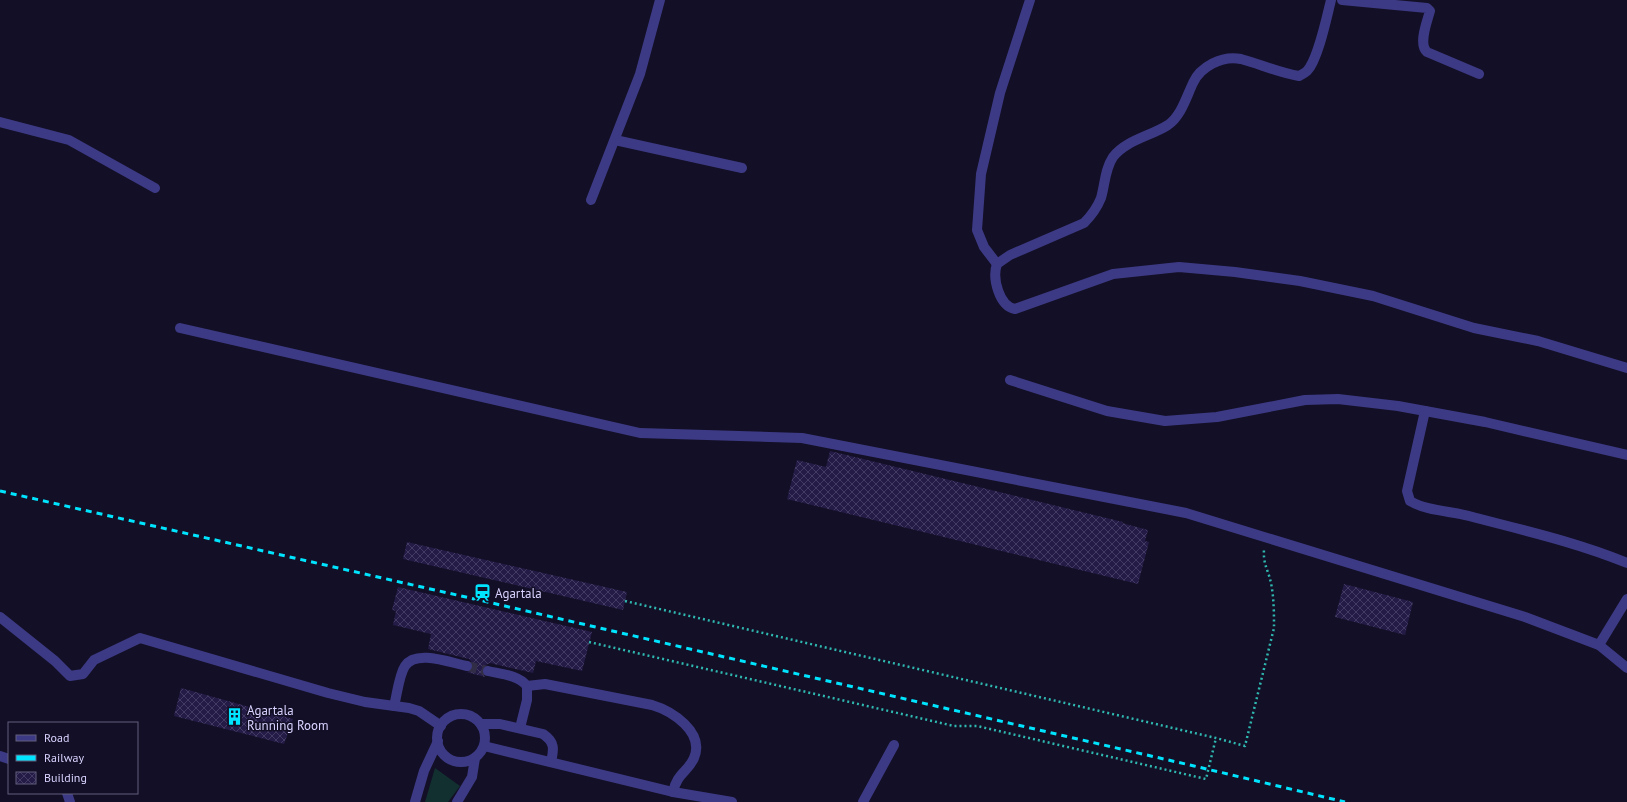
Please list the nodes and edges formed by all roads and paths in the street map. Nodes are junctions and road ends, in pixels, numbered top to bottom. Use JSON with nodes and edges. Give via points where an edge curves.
{"nodes":[{"id":1,"x":660,"y":0,"type":"edge"},
{"id":2,"x":1030,"y":0,"type":"edge"},
{"id":3,"x":1331,"y":0,"type":"edge"},
{"id":4,"x":1342,"y":0,"type":"edge"},
{"id":5,"x":1479,"y":74,"type":"dead end"},
{"id":6,"x":0,"y":122,"type":"edge"},
{"id":7,"x":615,"y":140,"type":"junction"},
{"id":8,"x":742,"y":168,"type":"dead end"},
{"id":9,"x":155,"y":188,"type":"dead end"},
{"id":10,"x":591,"y":200,"type":"dead end"},
{"id":11,"x":997,"y":264,"type":"junction"},
{"id":12,"x":180,"y":328,"type":"dead end"},
{"id":13,"x":1627,"y":368,"type":"edge"},
{"id":14,"x":1010,"y":380,"type":"dead end"},
{"id":15,"x":1425,"y":411,"type":"junction"},
{"id":16,"x":1627,"y":456,"type":"edge"},
{"id":17,"x":1259,"y":535,"type":"junction"},
{"id":18,"x":1627,"y":563,"type":"edge"},
{"id":19,"x":1627,"y":599,"type":"edge"},
{"id":20,"x":625,"y":601,"type":"dead end"},
{"id":21,"x":0,"y":617,"type":"edge"},
{"id":22,"x":589,"y":642,"type":"dead end"},
{"id":23,"x":1599,"y":646,"type":"junction"},
{"id":24,"x":467,"y":666,"type":"tunnel mouth"},
{"id":25,"x":1627,"y":668,"type":"edge"},
{"id":26,"x":488,"y":671,"type":"tunnel mouth"},
{"id":27,"x":527,"y":686,"type":"junction"},
{"id":28,"x":394,"y":706,"type":"junction"},
{"id":29,"x":481,"y":724,"type":"junction"},
{"id":30,"x":441,"y":726,"type":"junction"},
{"id":31,"x":520,"y":728,"type":"junction"},
{"id":32,"x":1216,"y":738,"type":"junction"},
{"id":33,"x":438,"y":741,"type":"junction"},
{"id":34,"x":894,"y":745,"type":"dead end"},
{"id":35,"x":484,"y":746,"type":"junction"},
{"id":36,"x":475,"y":758,"type":"junction"},
{"id":37,"x":551,"y":762,"type":"junction"},
{"id":38,"x":673,"y":792,"type":"junction"},
{"id":39,"x":415,"y":802,"type":"edge"},
{"id":40,"x":457,"y":802,"type":"edge"},
{"id":41,"x":732,"y":802,"type":"edge"},
{"id":42,"x":863,"y":802,"type":"edge"}],
"edges":[{"from":1,"to":7,"type":"street","via":[[640,74]]},
{"from":2,"to":11,"type":"street","via":[[1000,93],[980,174],[976,230],[984,247]]},
{"from":3,"to":11,"type":"street","via":[[1318,48],[1307,71],[1299,76],[1286,74],[1239,59],[1213,63],[1200,71],[1178,115],[1168,124],[1122,148],[1114,157],[1107,170],[1101,197],[1093,214],[1084,223],[1010,255]]},
{"from":4,"to":5,"type":"street","via":[[1427,8],[1430,11],[1422,44],[1424,49]]},
{"from":6,"to":9,"type":"street","via":[[69,140]]},
{"from":7,"to":8,"type":"street"},
{"from":7,"to":10,"type":"street"},
{"from":11,"to":13,"type":"street","via":[[995,275],[1001,298],[1009,307],[1015,309],[1113,274],[1179,267],[1235,272],[1300,281],[1373,296],[1474,328],[1538,341]]},
{"from":12,"to":17,"type":"street","via":[[640,433],[802,438],[1186,513]]},
{"from":14,"to":15,"type":"street","via":[[1107,411],[1166,421],[1217,417],[1305,400],[1338,399]]},
{"from":15,"to":16,"type":"street","via":[[1485,422]]},
{"from":15,"to":18,"type":"street","via":[[1407,491],[1410,501],[1416,505],[1599,552]]},
{"from":17,"to":23,"type":"street","via":[[1525,617]]},
{"from":17,"to":32,"type":"path","via":[[1271,583],[1274,628],[1245,746]]},
{"from":19,"to":23,"type":"street"},
{"from":20,"to":32,"type":"path"},
{"from":21,"to":28,"type":"street","via":[[70,676],[83,674],[94,660],[140,638],[328,693]]},
{"from":22,"to":32,"type":"path","via":[[946,725],[977,726],[1206,779]]},
{"from":23,"to":25,"type":"street"},
{"from":24,"to":28,"type":"street","via":[[417,657],[405,666]]},
{"from":26,"to":27,"type":"street","via":[[523,681]]},
{"from":27,"to":31,"type":"street","via":[[527,700]]},
{"from":27,"to":38,"type":"street","via":[[545,684],[652,705],[673,714],[692,734],[696,748],[691,764],[679,777]]},
{"from":28,"to":30,"type":"street","via":[[419,711]]},
{"from":29,"to":30,"type":"street","via":[[469,715],[461,714],[454,715]]},
{"from":29,"to":31,"type":"street"},
{"from":29,"to":35,"type":"street","via":[[484,731]]},
{"from":30,"to":33,"type":"street"},
{"from":31,"to":37,"type":"street","via":[[549,738],[553,751]]},
{"from":33,"to":36,"type":"street","via":[[440,749],[451,760],[467,762]]},
{"from":33,"to":39,"type":"street","via":[[424,771]]},
{"from":34,"to":42,"type":"street"},
{"from":35,"to":36,"type":"street"},
{"from":35,"to":37,"type":"street"},
{"from":36,"to":40,"type":"street","via":[[472,777]]},
{"from":37,"to":38,"type":"street"},
{"from":38,"to":41,"type":"street"}]}
